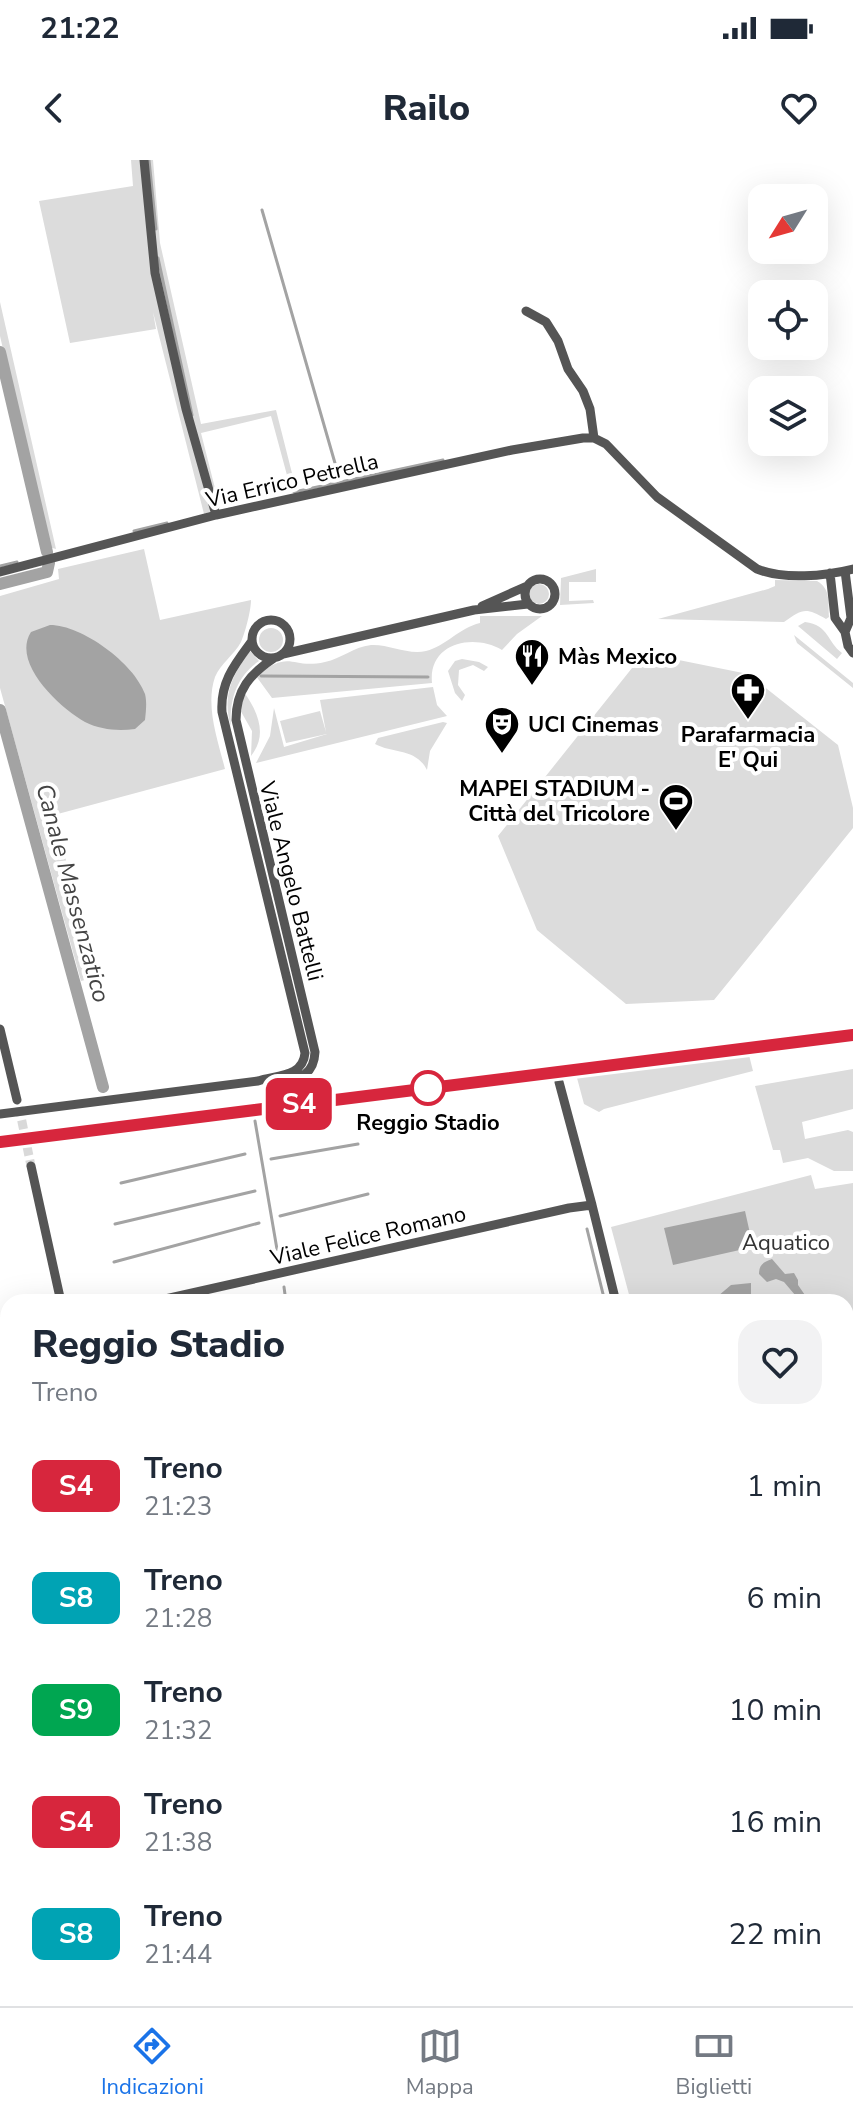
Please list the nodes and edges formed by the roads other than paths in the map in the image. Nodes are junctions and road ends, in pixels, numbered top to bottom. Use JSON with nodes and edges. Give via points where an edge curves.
{"nodes":[{"id":1,"x":144,"y":160,"type":"edge"},
{"id":2,"x":526,"y":311,"type":"dead end"},
{"id":3,"x":594,"y":438,"type":"junction"},
{"id":4,"x":216,"y":515,"type":"junction"},
{"id":5,"x":849,"y":570,"type":"edge"},
{"id":6,"x":0,"y":572,"type":"edge"},
{"id":7,"x":830,"y":573,"type":"junction"},
{"id":8,"x":527,"y":586,"type":"junction"},
{"id":9,"x":528,"y":604,"type":"junction"},
{"id":10,"x":474,"y":610,"type":"junction"},
{"id":11,"x":845,"y":632,"type":"junction"},
{"id":12,"x":290,"y":636,"type":"junction"},
{"id":13,"x":252,"y":641,"type":"junction"},
{"id":14,"x":321,"y":644,"type":"junction"},
{"id":15,"x":853,"y":653,"type":"edge"},
{"id":16,"x":278,"y":656,"type":"junction"},
{"id":17,"x":0,"y":1029,"type":"edge"},
{"id":18,"x":258,"y":1081,"type":"junction"},
{"id":19,"x":559,"y":1082,"type":"dead end"},
{"id":20,"x":17,"y":1100,"type":"tunnel mouth"},
{"id":21,"x":0,"y":1114,"type":"edge"},
{"id":22,"x":31,"y":1166,"type":"tunnel mouth"},
{"id":23,"x":592,"y":1205,"type":"junction"},
{"id":24,"x":59,"y":1294,"type":"edge"},
{"id":25,"x":187,"y":1294,"type":"edge"},
{"id":26,"x":614,"y":1294,"type":"edge"}],
"edges":[{"from":1,"to":4,"type":"street","via":[[155,273]]},
{"from":2,"to":3,"type":"street","via":[[546,322],[558,341],[590,409]]},
{"from":3,"to":4,"type":"street","name":"Via Errico Petrella","via":[[512,450]]},
{"from":3,"to":7,"type":"street","via":[[612,449],[657,497],[752,567],[774,575]]},
{"from":4,"to":6,"type":"street","name":"Via Errico Petrella"},
{"from":5,"to":7,"type":"street"},
{"from":5,"to":11,"type":"street","via":[[851,618]]},
{"from":7,"to":11,"type":"street","via":[[835,618]]},
{"from":8,"to":9,"type":"street"},
{"from":8,"to":9,"type":"street","name":"Viale Angelo Battelli","via":[[545,579],[555,593],[548,607]]},
{"from":8,"to":10,"type":"street","name":"Viale Angelo Battelli"},
{"from":9,"to":10,"type":"street","name":"Viale Angelo Battelli"},
{"from":10,"to":14,"type":"street","name":"Viale Angelo Battelli"},
{"from":11,"to":15,"type":"street"},
{"from":12,"to":13,"type":"street","name":"Viale Angelo Battelli","via":[[282,623],[271,619],[255,628]]},
{"from":12,"to":14,"type":"street","name":"Viale Angelo Battelli"},
{"from":12,"to":16,"type":"street","name":"Viale Angelo Battelli"},
{"from":13,"to":16,"type":"street","via":[[257,652]]},
{"from":13,"to":18,"type":"street","name":"Viale Angelo Battelli","via":[[228,673],[222,712],[305,1053],[293,1073]]},
{"from":14,"to":16,"type":"street","name":"Viale Angelo Battelli"},
{"from":16,"to":18,"type":"street","name":"Viale Angelo Battelli","via":[[243,685],[236,720],[315,1052],[311,1068],[301,1078]]},
{"from":17,"to":20,"type":"street"},
{"from":18,"to":21,"type":"street","name":"Viale Angelo Battelli"},
{"from":19,"to":23,"type":"street"},
{"from":22,"to":24,"type":"street"},
{"from":23,"to":25,"type":"street","name":"Viale Felice Romano"},
{"from":23,"to":26,"type":"street"}]}
